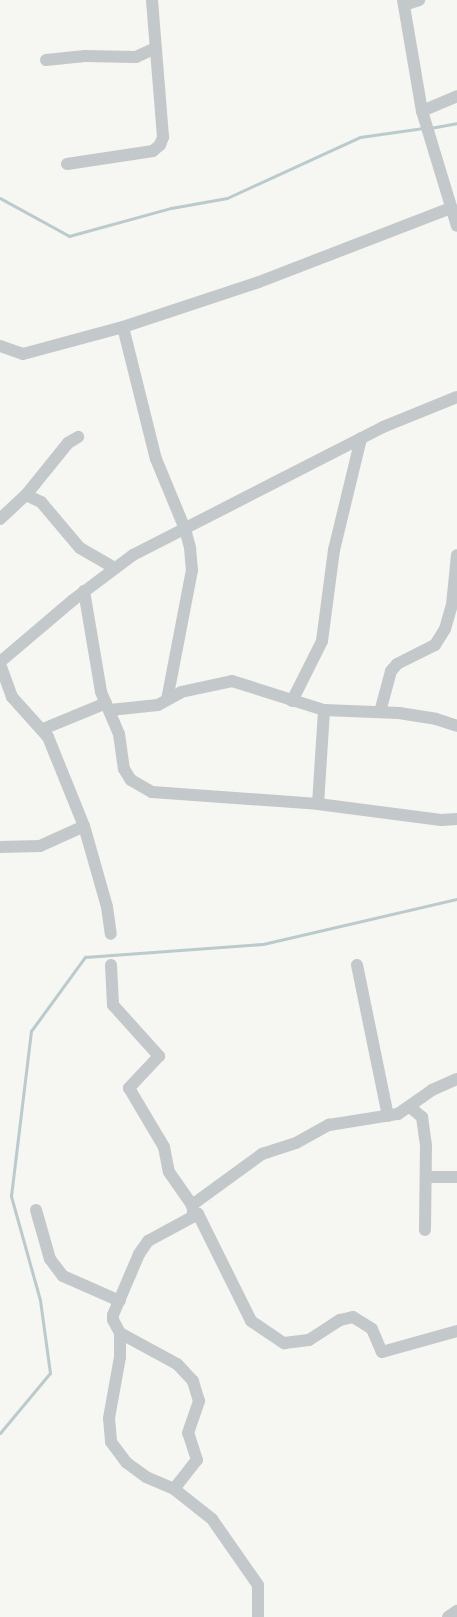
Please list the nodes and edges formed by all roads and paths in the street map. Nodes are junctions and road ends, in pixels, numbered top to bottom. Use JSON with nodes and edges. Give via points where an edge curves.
{"nodes":[{"id":1,"x":152,"y":0,"type":"edge"},
{"id":2,"x":419,"y":0,"type":"edge"},
{"id":3,"x":404,"y":2,"type":"edge"},
{"id":4,"x":155,"y":48,"type":"junction"},
{"id":5,"x":46,"y":60,"type":"dead end"},
{"id":6,"x":457,"y":96,"type":"edge"},
{"id":7,"x":424,"y":115,"type":"junction"},
{"id":8,"x":67,"y":164,"type":"dead end"},
{"id":9,"x":451,"y":208,"type":"junction"},
{"id":10,"x":457,"y":226,"type":"edge"},
{"id":11,"x":123,"y":327,"type":"junction"},
{"id":12,"x":0,"y":346,"type":"edge"},
{"id":13,"x":457,"y":399,"type":"edge"},
{"id":14,"x":78,"y":437,"type":"dead end"},
{"id":15,"x":361,"y":438,"type":"junction"},
{"id":16,"x":26,"y":495,"type":"junction"},
{"id":17,"x":0,"y":520,"type":"edge"},
{"id":18,"x":185,"y":529,"type":"junction"},
{"id":19,"x":457,"y":555,"type":"edge"},
{"id":20,"x":114,"y":568,"type":"junction"},
{"id":21,"x":84,"y":591,"type":"junction"},
{"id":22,"x":0,"y":663,"type":"edge"},
{"id":23,"x":167,"y":700,"type":"junction"},
{"id":24,"x":292,"y":700,"type":"junction"},
{"id":25,"x":108,"y":707,"type":"junction"},
{"id":26,"x":324,"y":710,"type":"junction"},
{"id":27,"x":380,"y":712,"type":"junction"},
{"id":28,"x":457,"y":726,"type":"edge"},
{"id":29,"x":43,"y":729,"type":"junction"},
{"id":30,"x":318,"y":804,"type":"junction"},
{"id":31,"x":457,"y":819,"type":"edge"},
{"id":32,"x":84,"y":826,"type":"junction"},
{"id":33,"x":0,"y":847,"type":"edge"},
{"id":34,"x":111,"y":934,"type":"dead end"},
{"id":35,"x":358,"y":965,"type":"dead end"},
{"id":36,"x":111,"y":966,"type":"dead end"},
{"id":37,"x":457,"y":1079,"type":"edge"},
{"id":38,"x":410,"y":1107,"type":"junction"},
{"id":39,"x":388,"y":1116,"type":"junction"},
{"id":40,"x":427,"y":1177,"type":"junction"},
{"id":41,"x":457,"y":1177,"type":"edge"},
{"id":42,"x":195,"y":1209,"type":"junction"},
{"id":43,"x":36,"y":1210,"type":"dead end"},
{"id":44,"x":425,"y":1230,"type":"dead end"},
{"id":45,"x":120,"y":1301,"type":"junction"},
{"id":46,"x":457,"y":1331,"type":"edge"},
{"id":47,"x":120,"y":1333,"type":"junction"},
{"id":48,"x":174,"y":1489,"type":"junction"},
{"id":49,"x":457,"y":1611,"type":"edge"},
{"id":50,"x":258,"y":1617,"type":"edge"},
{"id":51,"x":448,"y":1617,"type":"edge"}],
"edges":[{"from":1,"to":4,"type":"street"},
{"from":2,"to":3,"type":"street"},
{"from":3,"to":7,"type":"street"},
{"from":4,"to":5,"type":"street","via":[[136,58],[85,56]]},
{"from":4,"to":8,"type":"street","via":[[163,137],[160,145],[153,151]]},
{"from":6,"to":7,"type":"street"},
{"from":7,"to":9,"type":"street"},
{"from":9,"to":10,"type":"street"},
{"from":9,"to":11,"type":"street","via":[[259,282]]},
{"from":11,"to":12,"type":"street","via":[[22,354]]},
{"from":11,"to":18,"type":"street","via":[[156,459]]},
{"from":13,"to":15,"type":"street"},
{"from":14,"to":16,"type":"street","via":[[68,443]]},
{"from":15,"to":18,"type":"street"},
{"from":15,"to":24,"type":"street","via":[[334,550],[322,641]]},
{"from":16,"to":17,"type":"street"},
{"from":16,"to":20,"type":"street","via":[[41,502],[80,548]]},
{"from":18,"to":20,"type":"street"},
{"from":18,"to":23,"type":"street","via":[[192,570]]},
{"from":19,"to":27,"type":"street","via":[[452,604],[445,629],[435,646],[397,664],[391,671]]},
{"from":20,"to":21,"type":"street"},
{"from":21,"to":22,"type":"street"},
{"from":21,"to":25,"type":"street","via":[[101,692]]},
{"from":22,"to":29,"type":"street","via":[[12,697]]},
{"from":23,"to":24,"type":"street","via":[[181,692],[232,681]]},
{"from":23,"to":25,"type":"street","via":[[158,705]]},
{"from":24,"to":26,"type":"street"},
{"from":25,"to":29,"type":"street"},
{"from":25,"to":30,"type":"street","via":[[127,776],[152,792]]},
{"from":26,"to":27,"type":"street"},
{"from":26,"to":30,"type":"street"},
{"from":27,"to":28,"type":"street","via":[[436,719]]},
{"from":29,"to":32,"type":"street"},
{"from":30,"to":31,"type":"street","via":[[441,820]]},
{"from":32,"to":33,"type":"street","via":[[40,846]]},
{"from":32,"to":34,"type":"street"},
{"from":35,"to":39,"type":"street"},
{"from":36,"to":42,"type":"street","via":[[113,1005],[159,1056],[129,1088],[164,1147],[169,1172]]},
{"from":37,"to":38,"type":"street","via":[[432,1090]]},
{"from":38,"to":39,"type":"street"},
{"from":38,"to":40,"type":"street","via":[[422,1117]]},
{"from":39,"to":42,"type":"street","via":[[329,1125],[296,1143],[274,1147]]},
{"from":40,"to":41,"type":"street"},
{"from":40,"to":44,"type":"street"},
{"from":42,"to":45,"type":"street","via":[[148,1241]]},
{"from":42,"to":46,"type":"street","via":[[251,1321],[284,1343],[309,1340],[340,1320],[353,1317],[372,1329],[382,1352]]},
{"from":43,"to":45,"type":"street","via":[[50,1259],[63,1276]]},
{"from":45,"to":47,"type":"street","via":[[112,1320]]},
{"from":47,"to":48,"type":"street","via":[[120,1357],[109,1418],[111,1442],[127,1462],[146,1477]]},
{"from":47,"to":48,"type":"street","via":[[177,1364],[193,1381],[198,1401],[188,1433],[198,1460]]},
{"from":48,"to":50,"type":"street","via":[[212,1519],[258,1585]]},
{"from":49,"to":51,"type":"street"}]}
